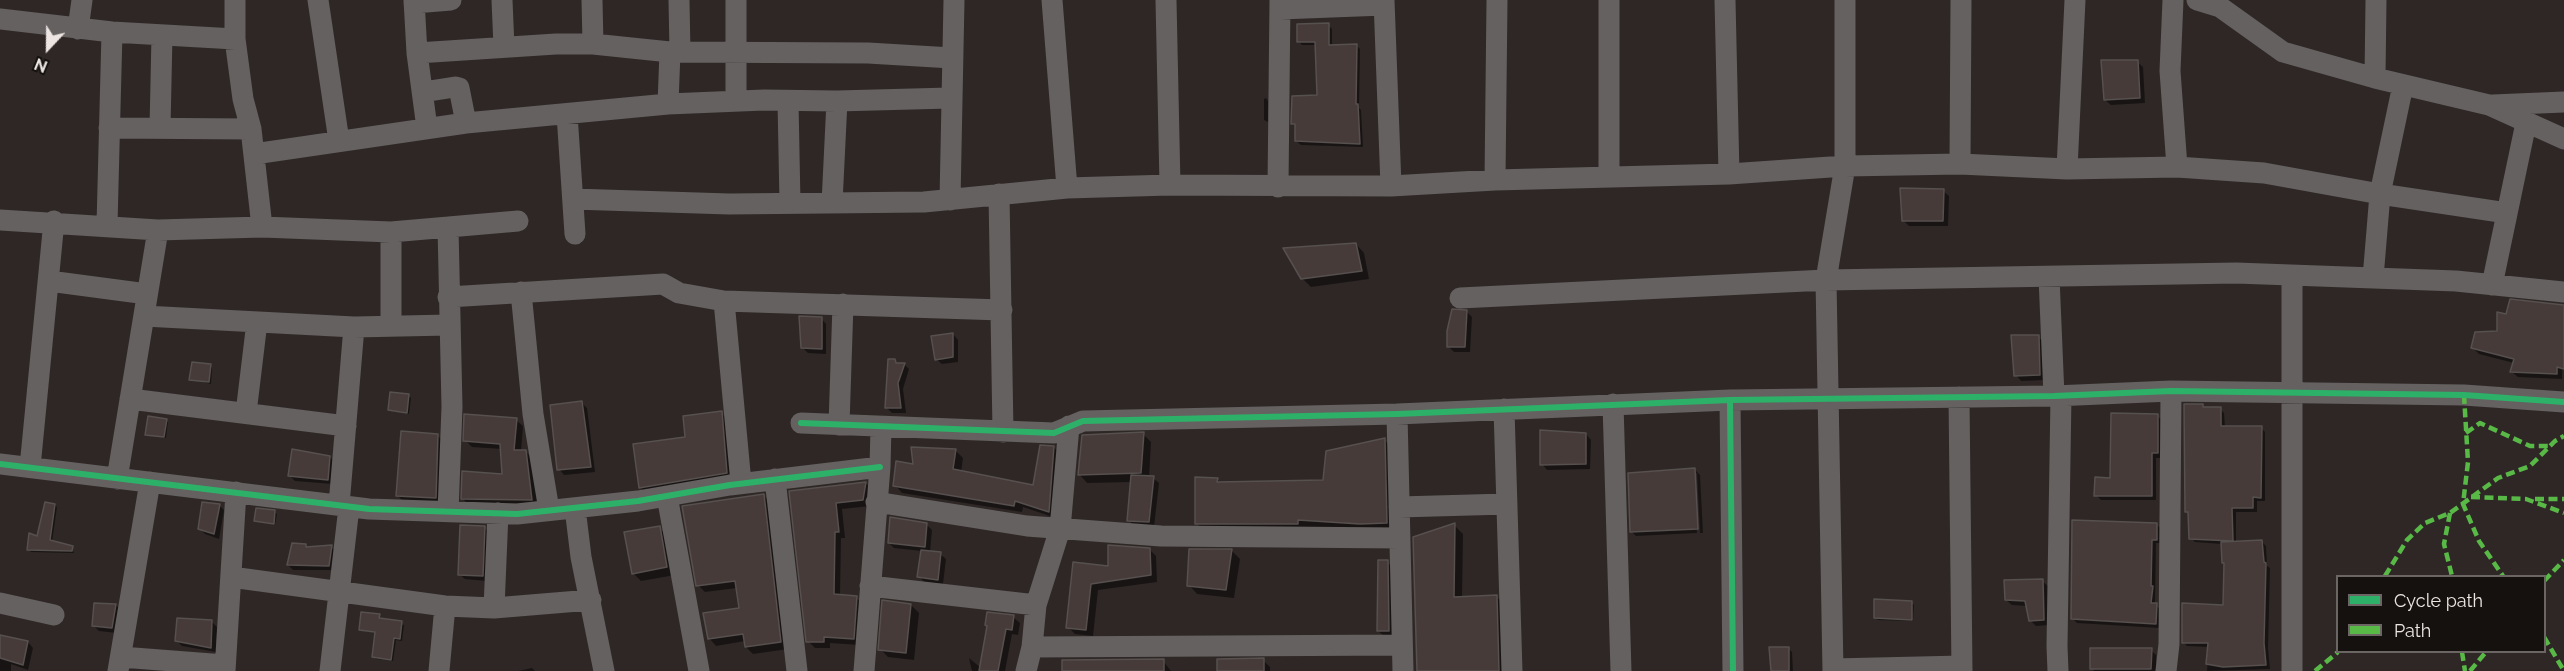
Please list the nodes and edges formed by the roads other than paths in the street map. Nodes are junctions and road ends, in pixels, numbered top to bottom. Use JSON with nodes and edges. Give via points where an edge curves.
{"nodes":[{"id":1,"x":82,"y":0,"type":"edge"},
{"id":2,"x":235,"y":0,"type":"edge"},
{"id":3,"x":318,"y":0,"type":"edge"},
{"id":4,"x":451,"y":0,"type":"edge"},
{"id":5,"x":502,"y":0,"type":"edge"},
{"id":6,"x":592,"y":0,"type":"edge"},
{"id":7,"x":680,"y":0,"type":"edge"},
{"id":8,"x":736,"y":0,"type":"edge"},
{"id":9,"x":954,"y":0,"type":"edge"},
{"id":10,"x":1052,"y":0,"type":"edge"},
{"id":11,"x":1166,"y":0,"type":"edge"},
{"id":12,"x":1497,"y":0,"type":"edge"},
{"id":13,"x":1609,"y":0,"type":"edge"},
{"id":14,"x":1725,"y":0,"type":"edge"},
{"id":15,"x":1845,"y":0,"type":"edge"},
{"id":16,"x":1961,"y":0,"type":"edge"},
{"id":17,"x":2075,"y":0,"type":"edge"},
{"id":18,"x":2173,"y":0,"type":"edge"},
{"id":19,"x":2197,"y":0,"type":"edge"},
{"id":20,"x":2376,"y":0,"type":"edge"},
{"id":21,"x":414,"y":2,"type":"edge"},
{"id":22,"x":1384,"y":3,"type":"edge"},
{"id":23,"x":1280,"y":4,"type":"edge"},
{"id":24,"x":0,"y":19,"type":"edge"},
{"id":25,"x":78,"y":28,"type":"junction"},
{"id":26,"x":112,"y":32,"type":"junction"},
{"id":27,"x":162,"y":35,"type":"junction"},
{"id":28,"x":235,"y":39,"type":"junction"},
{"id":29,"x":593,"y":44,"type":"junction"},
{"id":30,"x":504,"y":47,"type":"junction"},
{"id":31,"x":737,"y":51,"type":"junction"},
{"id":32,"x":675,"y":52,"type":"junction"},
{"id":33,"x":417,"y":53,"type":"junction"},
{"id":34,"x":952,"y":58,"type":"junction"},
{"id":35,"x":2375,"y":78,"type":"junction"},
{"id":36,"x":2403,"y":85,"type":"junction"},
{"id":37,"x":423,"y":92,"type":"junction"},
{"id":38,"x":950,"y":98,"type":"junction"},
{"id":39,"x":788,"y":100,"type":"junction"},
{"id":40,"x":736,"y":101,"type":"junction"},
{"id":41,"x":837,"y":101,"type":"junction"},
{"id":42,"x":2564,"y":102,"type":"edge"},
{"id":43,"x":668,"y":104,"type":"junction"},
{"id":44,"x":2489,"y":105,"type":"junction"},
{"id":45,"x":567,"y":114,"type":"junction"},
{"id":46,"x":466,"y":123,"type":"junction"},
{"id":47,"x":2526,"y":123,"type":"junction"},
{"id":48,"x":109,"y":128,"type":"junction"},
{"id":49,"x":160,"y":128,"type":"junction"},
{"id":50,"x":427,"y":128,"type":"junction"},
{"id":51,"x":251,"y":129,"type":"junction"},
{"id":52,"x":2564,"y":139,"type":"edge"},
{"id":53,"x":339,"y":141,"type":"junction"},
{"id":54,"x":254,"y":154,"type":"junction"},
{"id":55,"x":1960,"y":164,"type":"junction"},
{"id":56,"x":1845,"y":166,"type":"junction"},
{"id":57,"x":2177,"y":167,"type":"junction"},
{"id":58,"x":2067,"y":169,"type":"junction"},
{"id":59,"x":1728,"y":174,"type":"junction"},
{"id":60,"x":1609,"y":176,"type":"junction"},
{"id":61,"x":1495,"y":180,"type":"junction"},
{"id":62,"x":1170,"y":185,"type":"junction"},
{"id":63,"x":1391,"y":186,"type":"junction"},
{"id":64,"x":1278,"y":187,"type":"junction"},
{"id":65,"x":1067,"y":188,"type":"junction"},
{"id":66,"x":999,"y":195,"type":"junction"},
{"id":67,"x":2380,"y":195,"type":"junction"},
{"id":68,"x":573,"y":200,"type":"junction"},
{"id":69,"x":950,"y":200,"type":"junction"},
{"id":70,"x":790,"y":203,"type":"junction"},
{"id":71,"x":832,"y":203,"type":"junction"},
{"id":72,"x":2507,"y":213,"type":"junction"},
{"id":73,"x":0,"y":220,"type":"edge"},
{"id":74,"x":54,"y":221,"type":"junction"},
{"id":75,"x":518,"y":221,"type":"dead end"},
{"id":76,"x":107,"y":225,"type":"junction"},
{"id":77,"x":262,"y":227,"type":"junction"},
{"id":78,"x":447,"y":227,"type":"junction"},
{"id":79,"x":158,"y":230,"type":"junction"},
{"id":80,"x":391,"y":232,"type":"junction"},
{"id":81,"x":575,"y":234,"type":"dead end"},
{"id":82,"x":2292,"y":276,"type":"junction"},
{"id":83,"x":2049,"y":277,"type":"junction"},
{"id":84,"x":2373,"y":278,"type":"junction"},
{"id":85,"x":1826,"y":280,"type":"junction"},
{"id":86,"x":49,"y":281,"type":"junction"},
{"id":87,"x":2492,"y":285,"type":"junction"},
{"id":88,"x":521,"y":292,"type":"junction"},
{"id":89,"x":2564,"y":292,"type":"edge"},
{"id":90,"x":147,"y":294,"type":"junction"},
{"id":91,"x":448,"y":297,"type":"junction"},
{"id":92,"x":1460,"y":298,"type":"dead end"},
{"id":93,"x":724,"y":301,"type":"junction"},
{"id":94,"x":843,"y":304,"type":"junction"},
{"id":95,"x":1002,"y":310,"type":"junction"},
{"id":96,"x":144,"y":316,"type":"junction"},
{"id":97,"x":257,"y":322,"type":"junction"},
{"id":98,"x":449,"y":325,"type":"junction"},
{"id":99,"x":391,"y":326,"type":"junction"},
{"id":100,"x":354,"y":327,"type":"junction"},
{"id":101,"x":2171,"y":391,"type":"junction"},
{"id":102,"x":2292,"y":394,"type":"junction"},
{"id":103,"x":2057,"y":396,"type":"junction"},
{"id":104,"x":1827,"y":398,"type":"junction"},
{"id":105,"x":1959,"y":398,"type":"junction"},
{"id":106,"x":130,"y":399,"type":"junction"},
{"id":107,"x":1730,"y":400,"type":"junction"},
{"id":108,"x":2564,"y":402,"type":"edge"},
{"id":109,"x":1613,"y":404,"type":"junction"},
{"id":110,"x":1504,"y":409,"type":"junction"},
{"id":111,"x":246,"y":413,"type":"junction"},
{"id":112,"x":1397,"y":414,"type":"junction"},
{"id":113,"x":801,"y":423,"type":"dead end"},
{"id":114,"x":839,"y":425,"type":"junction"},
{"id":115,"x":346,"y":426,"type":"junction"},
{"id":116,"x":1069,"y":426,"type":"junction"},
{"id":117,"x":881,"y":427,"type":"junction"},
{"id":118,"x":1003,"y":432,"type":"junction"},
{"id":119,"x":30,"y":467,"type":"junction"},
{"id":120,"x":880,"y":467,"type":"junction"},
{"id":121,"x":1,"y":469,"type":"edge"},
{"id":122,"x":117,"y":479,"type":"junction"},
{"id":123,"x":775,"y":479,"type":"junction"},
{"id":124,"x":150,"y":482,"type":"junction"},
{"id":125,"x":741,"y":483,"type":"junction"},
{"id":126,"x":236,"y":492,"type":"junction"},
{"id":127,"x":667,"y":496,"type":"junction"},
{"id":128,"x":876,"y":502,"type":"junction"},
{"id":129,"x":1507,"y":504,"type":"junction"},
{"id":130,"x":344,"y":506,"type":"junction"},
{"id":131,"x":1400,"y":507,"type":"junction"},
{"id":132,"x":575,"y":508,"type":"junction"},
{"id":133,"x":549,"y":510,"type":"junction"},
{"id":134,"x":448,"y":512,"type":"junction"},
{"id":135,"x":498,"y":513,"type":"junction"},
{"id":136,"x":1060,"y":529,"type":"junction"},
{"id":137,"x":1400,"y":538,"type":"junction"},
{"id":138,"x":231,"y":577,"type":"junction"},
{"id":139,"x":870,"y":586,"type":"junction"},
{"id":140,"x":340,"y":594,"type":"junction"},
{"id":141,"x":591,"y":600,"type":"junction"},
{"id":142,"x":0,"y":603,"type":"edge"},
{"id":143,"x":1036,"y":605,"type":"junction"},
{"id":144,"x":445,"y":606,"type":"junction"},
{"id":145,"x":494,"y":608,"type":"junction"},
{"id":146,"x":54,"y":615,"type":"dead end"},
{"id":147,"x":1402,"y":645,"type":"junction"},
{"id":148,"x":1032,"y":647,"type":"junction"},
{"id":149,"x":120,"y":664,"type":"edge"},
{"id":150,"x":225,"y":668,"type":"edge"},
{"id":151,"x":1962,"y":668,"type":"edge"},
{"id":152,"x":1833,"y":670,"type":"edge"},
{"id":153,"x":330,"y":671,"type":"edge"},
{"id":154,"x":440,"y":671,"type":"edge"},
{"id":155,"x":604,"y":671,"type":"edge"},
{"id":156,"x":699,"y":671,"type":"edge"},
{"id":157,"x":797,"y":671,"type":"edge"},
{"id":158,"x":864,"y":671,"type":"edge"},
{"id":159,"x":1026,"y":671,"type":"edge"},
{"id":160,"x":1403,"y":671,"type":"edge"},
{"id":161,"x":1512,"y":671,"type":"edge"},
{"id":162,"x":1621,"y":671,"type":"edge"},
{"id":163,"x":1733,"y":671,"type":"edge"},
{"id":164,"x":2058,"y":671,"type":"edge"},
{"id":165,"x":2166,"y":671,"type":"edge"},
{"id":166,"x":2292,"y":671,"type":"edge"}],
"edges":[{"from":1,"to":25,"type":"street"},
{"from":2,"to":28,"type":"street"},
{"from":3,"to":53,"type":"street"},
{"from":4,"to":21,"type":"street"},
{"from":5,"to":30,"type":"street"},
{"from":6,"to":29,"type":"street"},
{"from":7,"to":32,"type":"street"},
{"from":8,"to":31,"type":"street"},
{"from":9,"to":34,"type":"street"},
{"from":10,"to":65,"type":"street"},
{"from":11,"to":62,"type":"street"},
{"from":12,"to":61,"type":"street"},
{"from":13,"to":60,"type":"street"},
{"from":14,"to":59,"type":"street"},
{"from":15,"to":56,"type":"street"},
{"from":16,"to":55,"type":"street"},
{"from":17,"to":58,"type":"street"},
{"from":18,"to":57,"type":"street","via":[[2170,71]]},
{"from":19,"to":35,"type":"street","via":[[2220,7],[2283,52]]},
{"from":20,"to":35,"type":"street"},
{"from":21,"to":33,"type":"street"},
{"from":22,"to":23,"type":"street"},
{"from":22,"to":63,"type":"street"},
{"from":23,"to":64,"type":"street"},
{"from":24,"to":25,"type":"street"},
{"from":25,"to":26,"type":"street"},
{"from":26,"to":27,"type":"street"},
{"from":26,"to":48,"type":"street"},
{"from":27,"to":28,"type":"street"},
{"from":27,"to":49,"type":"street"},
{"from":28,"to":51,"type":"street"},
{"from":29,"to":30,"type":"street"},
{"from":29,"to":32,"type":"street"},
{"from":30,"to":33,"type":"street"},
{"from":31,"to":32,"type":"street"},
{"from":31,"to":34,"type":"street","via":[[868,52]]},
{"from":31,"to":40,"type":"street"},
{"from":32,"to":43,"type":"street"},
{"from":33,"to":37,"type":"street"},
{"from":34,"to":38,"type":"street"},
{"from":35,"to":36,"type":"street"},
{"from":36,"to":44,"type":"street"},
{"from":36,"to":67,"type":"street"},
{"from":37,"to":46,"type":"street","via":[[459,88]]},
{"from":37,"to":50,"type":"street"},
{"from":38,"to":41,"type":"street"},
{"from":38,"to":69,"type":"street"},
{"from":39,"to":40,"type":"street"},
{"from":39,"to":41,"type":"street"},
{"from":39,"to":70,"type":"street"},
{"from":40,"to":43,"type":"street"},
{"from":41,"to":71,"type":"street"},
{"from":42,"to":44,"type":"street"},
{"from":43,"to":45,"type":"street"},
{"from":44,"to":47,"type":"street"},
{"from":45,"to":46,"type":"street"},
{"from":45,"to":68,"type":"street"},
{"from":46,"to":50,"type":"street"},
{"from":47,"to":52,"type":"street"},
{"from":47,"to":72,"type":"street"},
{"from":48,"to":49,"type":"street"},
{"from":48,"to":76,"type":"street"},
{"from":49,"to":51,"type":"street"},
{"from":50,"to":53,"type":"street"},
{"from":51,"to":54,"type":"street"},
{"from":53,"to":54,"type":"street"},
{"from":54,"to":77,"type":"street"},
{"from":55,"to":56,"type":"street"},
{"from":55,"to":58,"type":"street"},
{"from":56,"to":59,"type":"street"},
{"from":56,"to":85,"type":"street"},
{"from":57,"to":58,"type":"street"},
{"from":57,"to":67,"type":"street","via":[[2264,173]]},
{"from":59,"to":60,"type":"street"},
{"from":60,"to":61,"type":"street"},
{"from":61,"to":63,"type":"street"},
{"from":62,"to":64,"type":"street"},
{"from":62,"to":65,"type":"street"},
{"from":63,"to":64,"type":"street"},
{"from":65,"to":66,"type":"street"},
{"from":66,"to":69,"type":"street"},
{"from":66,"to":95,"type":"street"},
{"from":67,"to":72,"type":"street"},
{"from":67,"to":84,"type":"street"},
{"from":68,"to":70,"type":"street"},
{"from":68,"to":81,"type":"street"},
{"from":69,"to":71,"type":"street"},
{"from":70,"to":71,"type":"street"},
{"from":72,"to":87,"type":"street"},
{"from":73,"to":74,"type":"street"},
{"from":74,"to":76,"type":"street"},
{"from":74,"to":86,"type":"street"},
{"from":75,"to":78,"type":"street"},
{"from":76,"to":79,"type":"street"},
{"from":77,"to":79,"type":"street"},
{"from":77,"to":80,"type":"street"},
{"from":78,"to":80,"type":"street"},
{"from":78,"to":91,"type":"street"},
{"from":79,"to":90,"type":"street"},
{"from":80,"to":99,"type":"street"},
{"from":82,"to":83,"type":"street","via":[[2236,273]]},
{"from":82,"to":84,"type":"street"},
{"from":82,"to":102,"type":"street"},
{"from":83,"to":85,"type":"street"},
{"from":83,"to":103,"type":"street"},
{"from":84,"to":87,"type":"street"},
{"from":85,"to":92,"type":"street"},
{"from":85,"to":104,"type":"street"},
{"from":86,"to":90,"type":"street"},
{"from":86,"to":119,"type":"street"},
{"from":87,"to":89,"type":"street"},
{"from":88,"to":91,"type":"street"},
{"from":88,"to":93,"type":"street","via":[[663,284],[679,293]]},
{"from":88,"to":133,"type":"street","via":[[533,414]]},
{"from":90,"to":96,"type":"street"},
{"from":91,"to":98,"type":"street"},
{"from":93,"to":94,"type":"street"},
{"from":93,"to":125,"type":"street"},
{"from":94,"to":95,"type":"street"},
{"from":94,"to":114,"type":"street"},
{"from":95,"to":118,"type":"street"},
{"from":96,"to":97,"type":"street"},
{"from":96,"to":106,"type":"street"},
{"from":97,"to":100,"type":"street"},
{"from":97,"to":111,"type":"street"},
{"from":98,"to":99,"type":"street"},
{"from":98,"to":134,"type":"street","via":[[452,406]]},
{"from":99,"to":100,"type":"street"},
{"from":100,"to":115,"type":"street"},
{"from":101,"to":102,"type":"street"},
{"from":101,"to":103,"type":"street"},
{"from":101,"to":165,"type":"street"},
{"from":102,"to":108,"type":"street","via":[[2464,395]]},
{"from":102,"to":166,"type":"street"},
{"from":103,"to":105,"type":"street"},
{"from":103,"to":164,"type":"street"},
{"from":104,"to":105,"type":"street"},
{"from":104,"to":107,"type":"street"},
{"from":104,"to":152,"type":"street"},
{"from":105,"to":151,"type":"street"},
{"from":106,"to":111,"type":"street"},
{"from":106,"to":122,"type":"street"},
{"from":107,"to":109,"type":"street"},
{"from":107,"to":163,"type":"street"},
{"from":109,"to":110,"type":"street"},
{"from":109,"to":162,"type":"street"},
{"from":110,"to":112,"type":"street"},
{"from":110,"to":129,"type":"street"},
{"from":111,"to":115,"type":"street"},
{"from":112,"to":116,"type":"street","via":[[1083,421]]},
{"from":112,"to":131,"type":"street"},
{"from":113,"to":114,"type":"street"},
{"from":114,"to":117,"type":"street"},
{"from":115,"to":130,"type":"street"},
{"from":116,"to":118,"type":"street","via":[[1054,434]]},
{"from":116,"to":136,"type":"street"},
{"from":117,"to":118,"type":"street"},
{"from":117,"to":120,"type":"street"},
{"from":119,"to":121,"type":"street"},
{"from":119,"to":122,"type":"street"},
{"from":120,"to":123,"type":"street"},
{"from":120,"to":128,"type":"street"},
{"from":122,"to":124,"type":"street"},
{"from":123,"to":125,"type":"street"},
{"from":123,"to":157,"type":"street"},
{"from":124,"to":126,"type":"street"},
{"from":124,"to":149,"type":"street"},
{"from":125,"to":127,"type":"street"},
{"from":126,"to":130,"type":"street"},
{"from":126,"to":138,"type":"street"},
{"from":127,"to":132,"type":"street"},
{"from":127,"to":156,"type":"street"},
{"from":128,"to":136,"type":"street"},
{"from":128,"to":139,"type":"street"},
{"from":129,"to":131,"type":"street"},
{"from":129,"to":161,"type":"street"},
{"from":130,"to":134,"type":"street"},
{"from":130,"to":140,"type":"street"},
{"from":131,"to":137,"type":"street"},
{"from":132,"to":133,"type":"street"},
{"from":132,"to":141,"type":"street"},
{"from":133,"to":135,"type":"street"},
{"from":134,"to":135,"type":"street"},
{"from":135,"to":145,"type":"street"},
{"from":136,"to":137,"type":"street","via":[[1161,536]]},
{"from":136,"to":143,"type":"street"},
{"from":137,"to":147,"type":"street"},
{"from":138,"to":140,"type":"street"},
{"from":138,"to":150,"type":"street"},
{"from":139,"to":143,"type":"street"},
{"from":139,"to":158,"type":"street"},
{"from":140,"to":144,"type":"street"},
{"from":140,"to":153,"type":"street"},
{"from":141,"to":145,"type":"street"},
{"from":141,"to":155,"type":"street"},
{"from":142,"to":146,"type":"street"},
{"from":143,"to":148,"type":"street"},
{"from":144,"to":145,"type":"street"},
{"from":144,"to":154,"type":"street"},
{"from":147,"to":148,"type":"street"},
{"from":147,"to":160,"type":"street"},
{"from":148,"to":159,"type":"street"},
{"from":149,"to":150,"type":"street"},
{"from":151,"to":152,"type":"street"}]}
